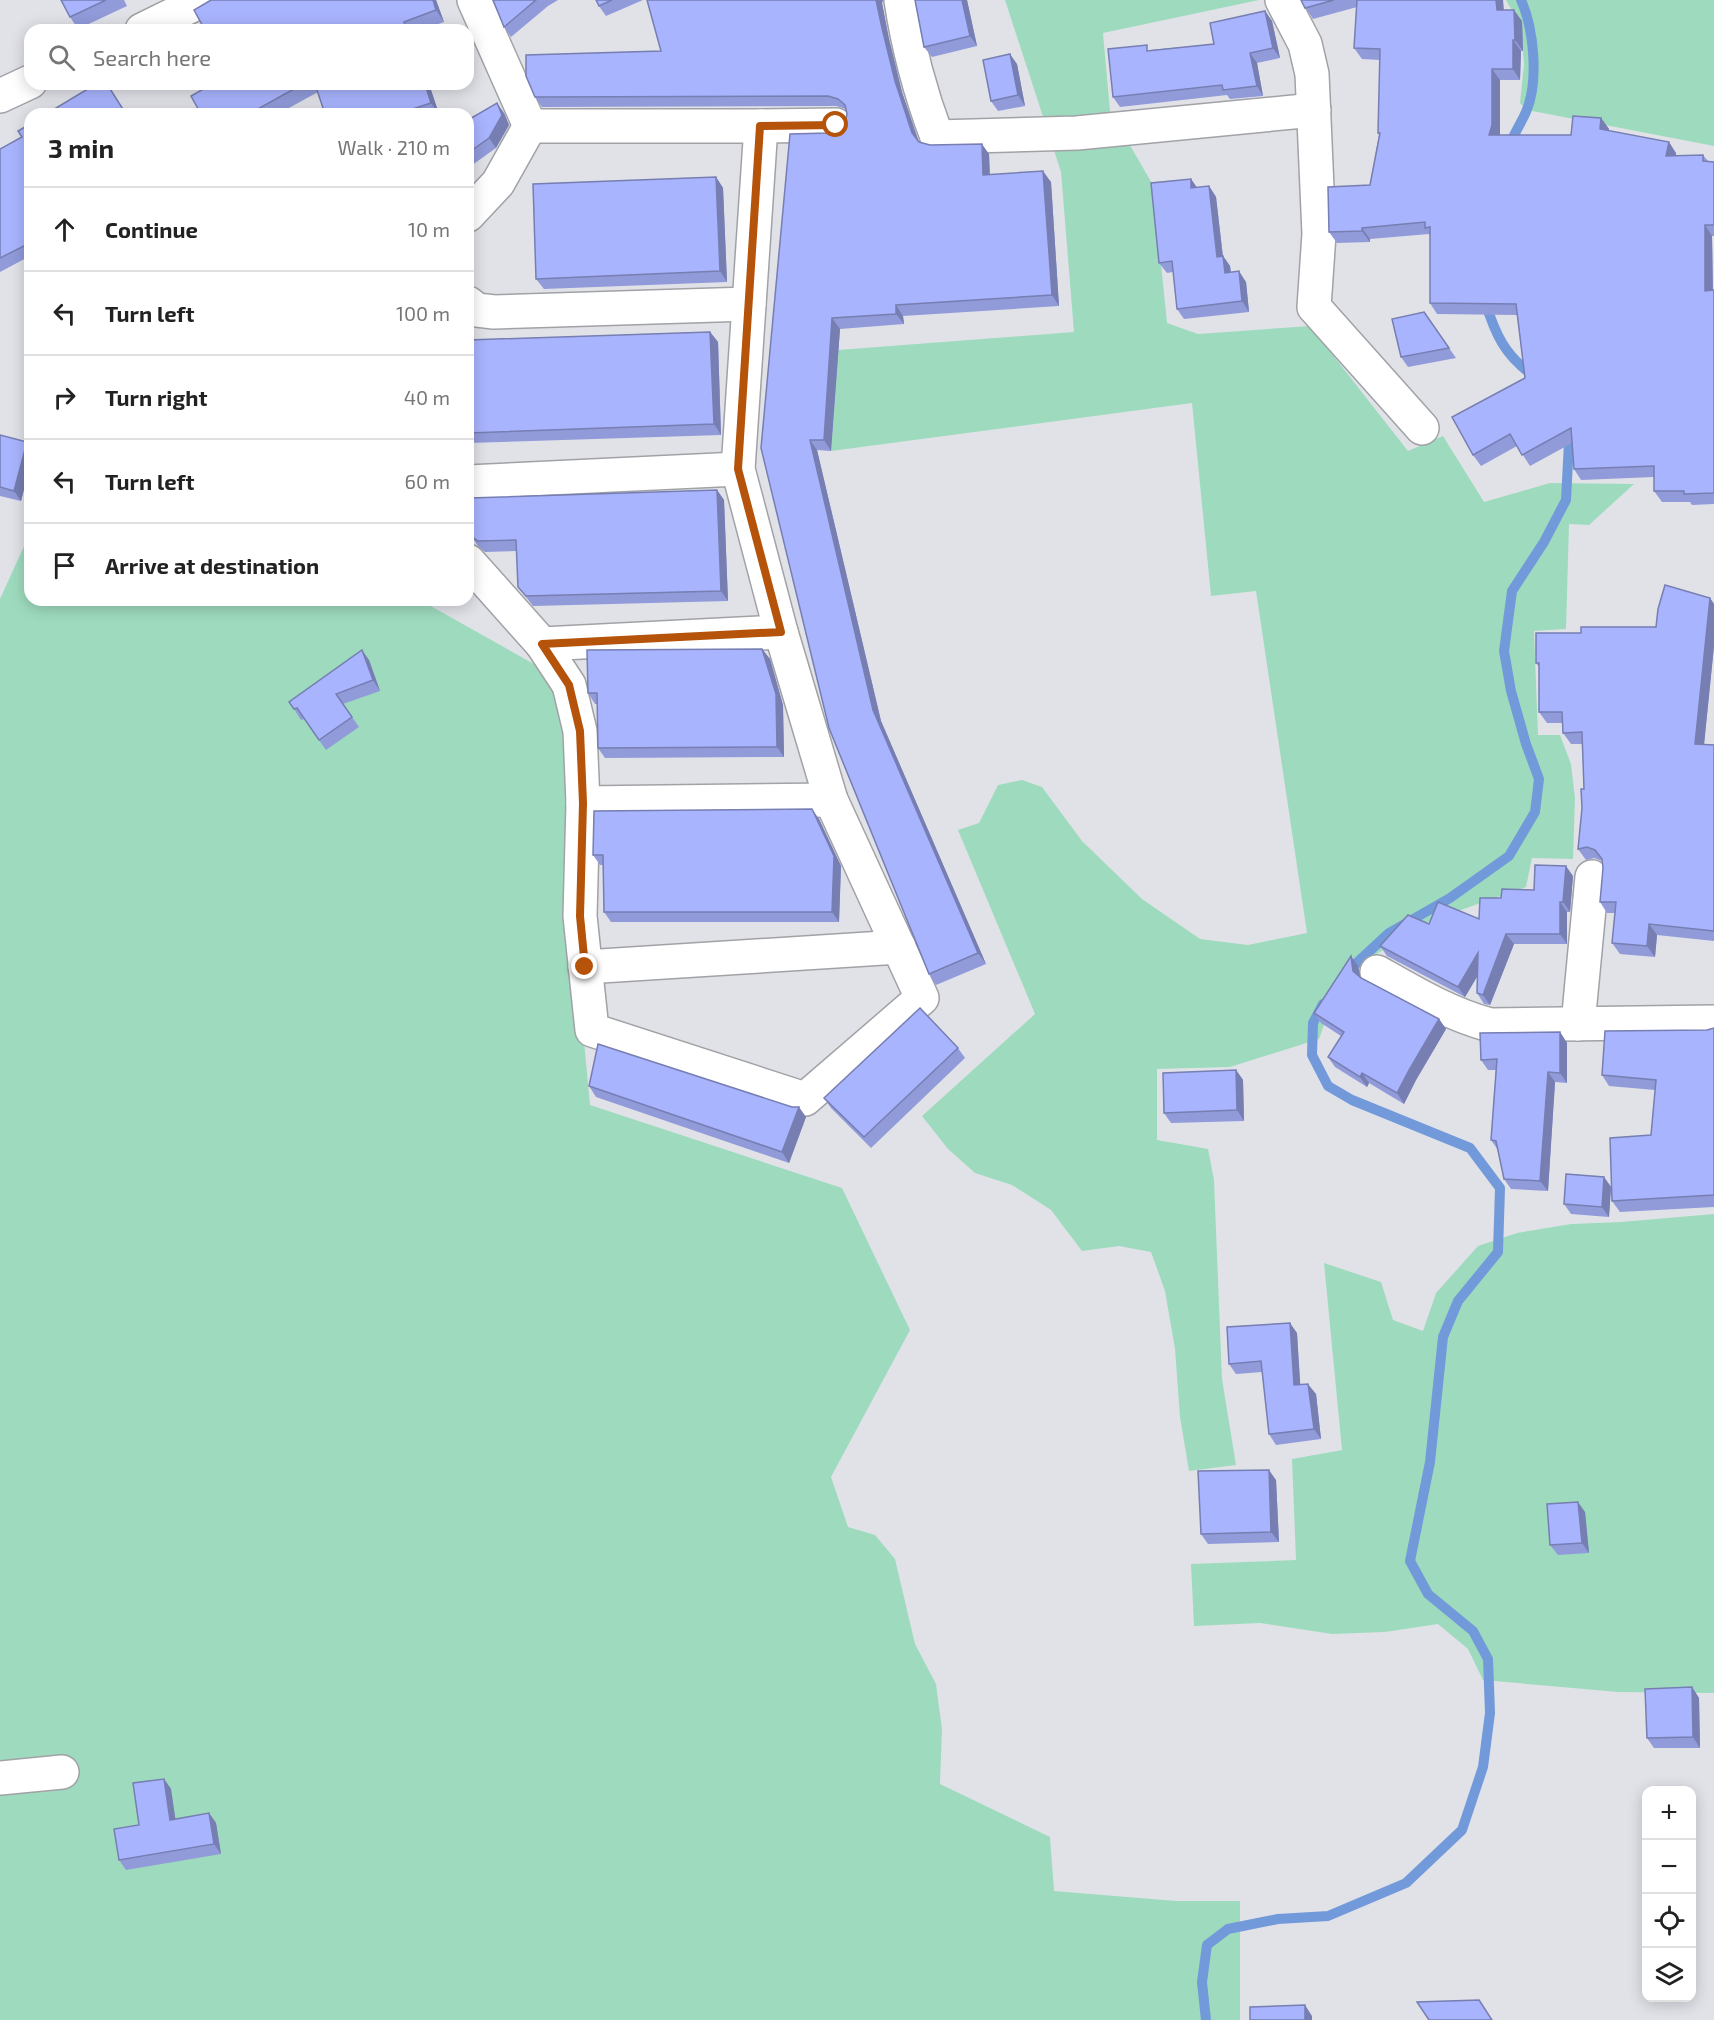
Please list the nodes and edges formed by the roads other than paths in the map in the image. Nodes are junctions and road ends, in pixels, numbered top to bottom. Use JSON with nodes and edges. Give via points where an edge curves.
{"nodes":[{"id":1,"x":203,"y":0,"type":"edge"},
{"id":2,"x":474,"y":0,"type":"edge"},
{"id":3,"x":901,"y":0,"type":"edge"},
{"id":4,"x":1282,"y":0,"type":"edge"},
{"id":5,"x":154,"y":24,"type":"edge"},
{"id":6,"x":24,"y":85,"type":"edge"},
{"id":7,"x":0,"y":96,"type":"edge"},
{"id":8,"x":1314,"y":110,"type":"junction"},
{"id":9,"x":836,"y":125,"type":"dead end"},
{"id":10,"x":530,"y":126,"type":"junction"},
{"id":11,"x":760,"y":126,"type":"junction"},
{"id":12,"x":474,"y":209,"type":"edge"},
{"id":13,"x":749,"y":304,"type":"junction"},
{"id":14,"x":474,"y":308,"type":"edge"},
{"id":15,"x":1422,"y":428,"type":"dead end"},
{"id":16,"x":738,"y":469,"type":"junction"},
{"id":17,"x":474,"y":482,"type":"edge"},
{"id":18,"x":474,"y":568,"type":"edge"},
{"id":19,"x":781,"y":632,"type":"junction"},
{"id":20,"x":542,"y":644,"type":"junction"},
{"id":21,"x":831,"y":800,"type":"junction"},
{"id":22,"x":583,"y":803,"type":"junction"},
{"id":23,"x":1592,"y":878,"type":"dead end"},
{"id":24,"x":899,"y":946,"type":"junction"},
{"id":25,"x":585,"y":967,"type":"junction"},
{"id":26,"x":1377,"y":972,"type":"dead end"},
{"id":27,"x":1714,"y":1022,"type":"edge"},
{"id":28,"x":1578,"y":1024,"type":"junction"},
{"id":29,"x":62,"y":1772,"type":"dead end"},
{"id":30,"x":0,"y":1778,"type":"edge"}],
"edges":[{"from":1,"to":5,"type":"street"},
{"from":2,"to":10,"type":"street"},
{"from":3,"to":8,"type":"street","via":[[921,94],[937,137],[1077,134]]},
{"from":4,"to":8,"type":"street","via":[[1305,44]]},
{"from":6,"to":7,"type":"street"},
{"from":8,"to":15,"type":"street","via":[[1319,234],[1314,307]]},
{"from":9,"to":11,"type":"street"},
{"from":10,"to":11,"type":"street"},
{"from":10,"to":12,"type":"street","via":[[498,183]]},
{"from":11,"to":13,"type":"street"},
{"from":13,"to":14,"type":"street","via":[[494,312]]},
{"from":13,"to":16,"type":"street"},
{"from":16,"to":17,"type":"street"},
{"from":16,"to":19,"type":"street"},
{"from":18,"to":20,"type":"street"},
{"from":19,"to":20,"type":"street"},
{"from":19,"to":21,"type":"street"},
{"from":20,"to":22,"type":"street","via":[[569,685],[580,731]]},
{"from":21,"to":22,"type":"street"},
{"from":21,"to":24,"type":"street"},
{"from":22,"to":25,"type":"street","via":[[580,916]]},
{"from":23,"to":28,"type":"street"},
{"from":24,"to":25,"type":"street"},
{"from":24,"to":25,"type":"street","via":[[922,998],[805,1099],[592,1030]]},
{"from":26,"to":28,"type":"street","via":[[1464,1018],[1490,1025]]},
{"from":27,"to":28,"type":"street"},
{"from":29,"to":30,"type":"street"}]}
